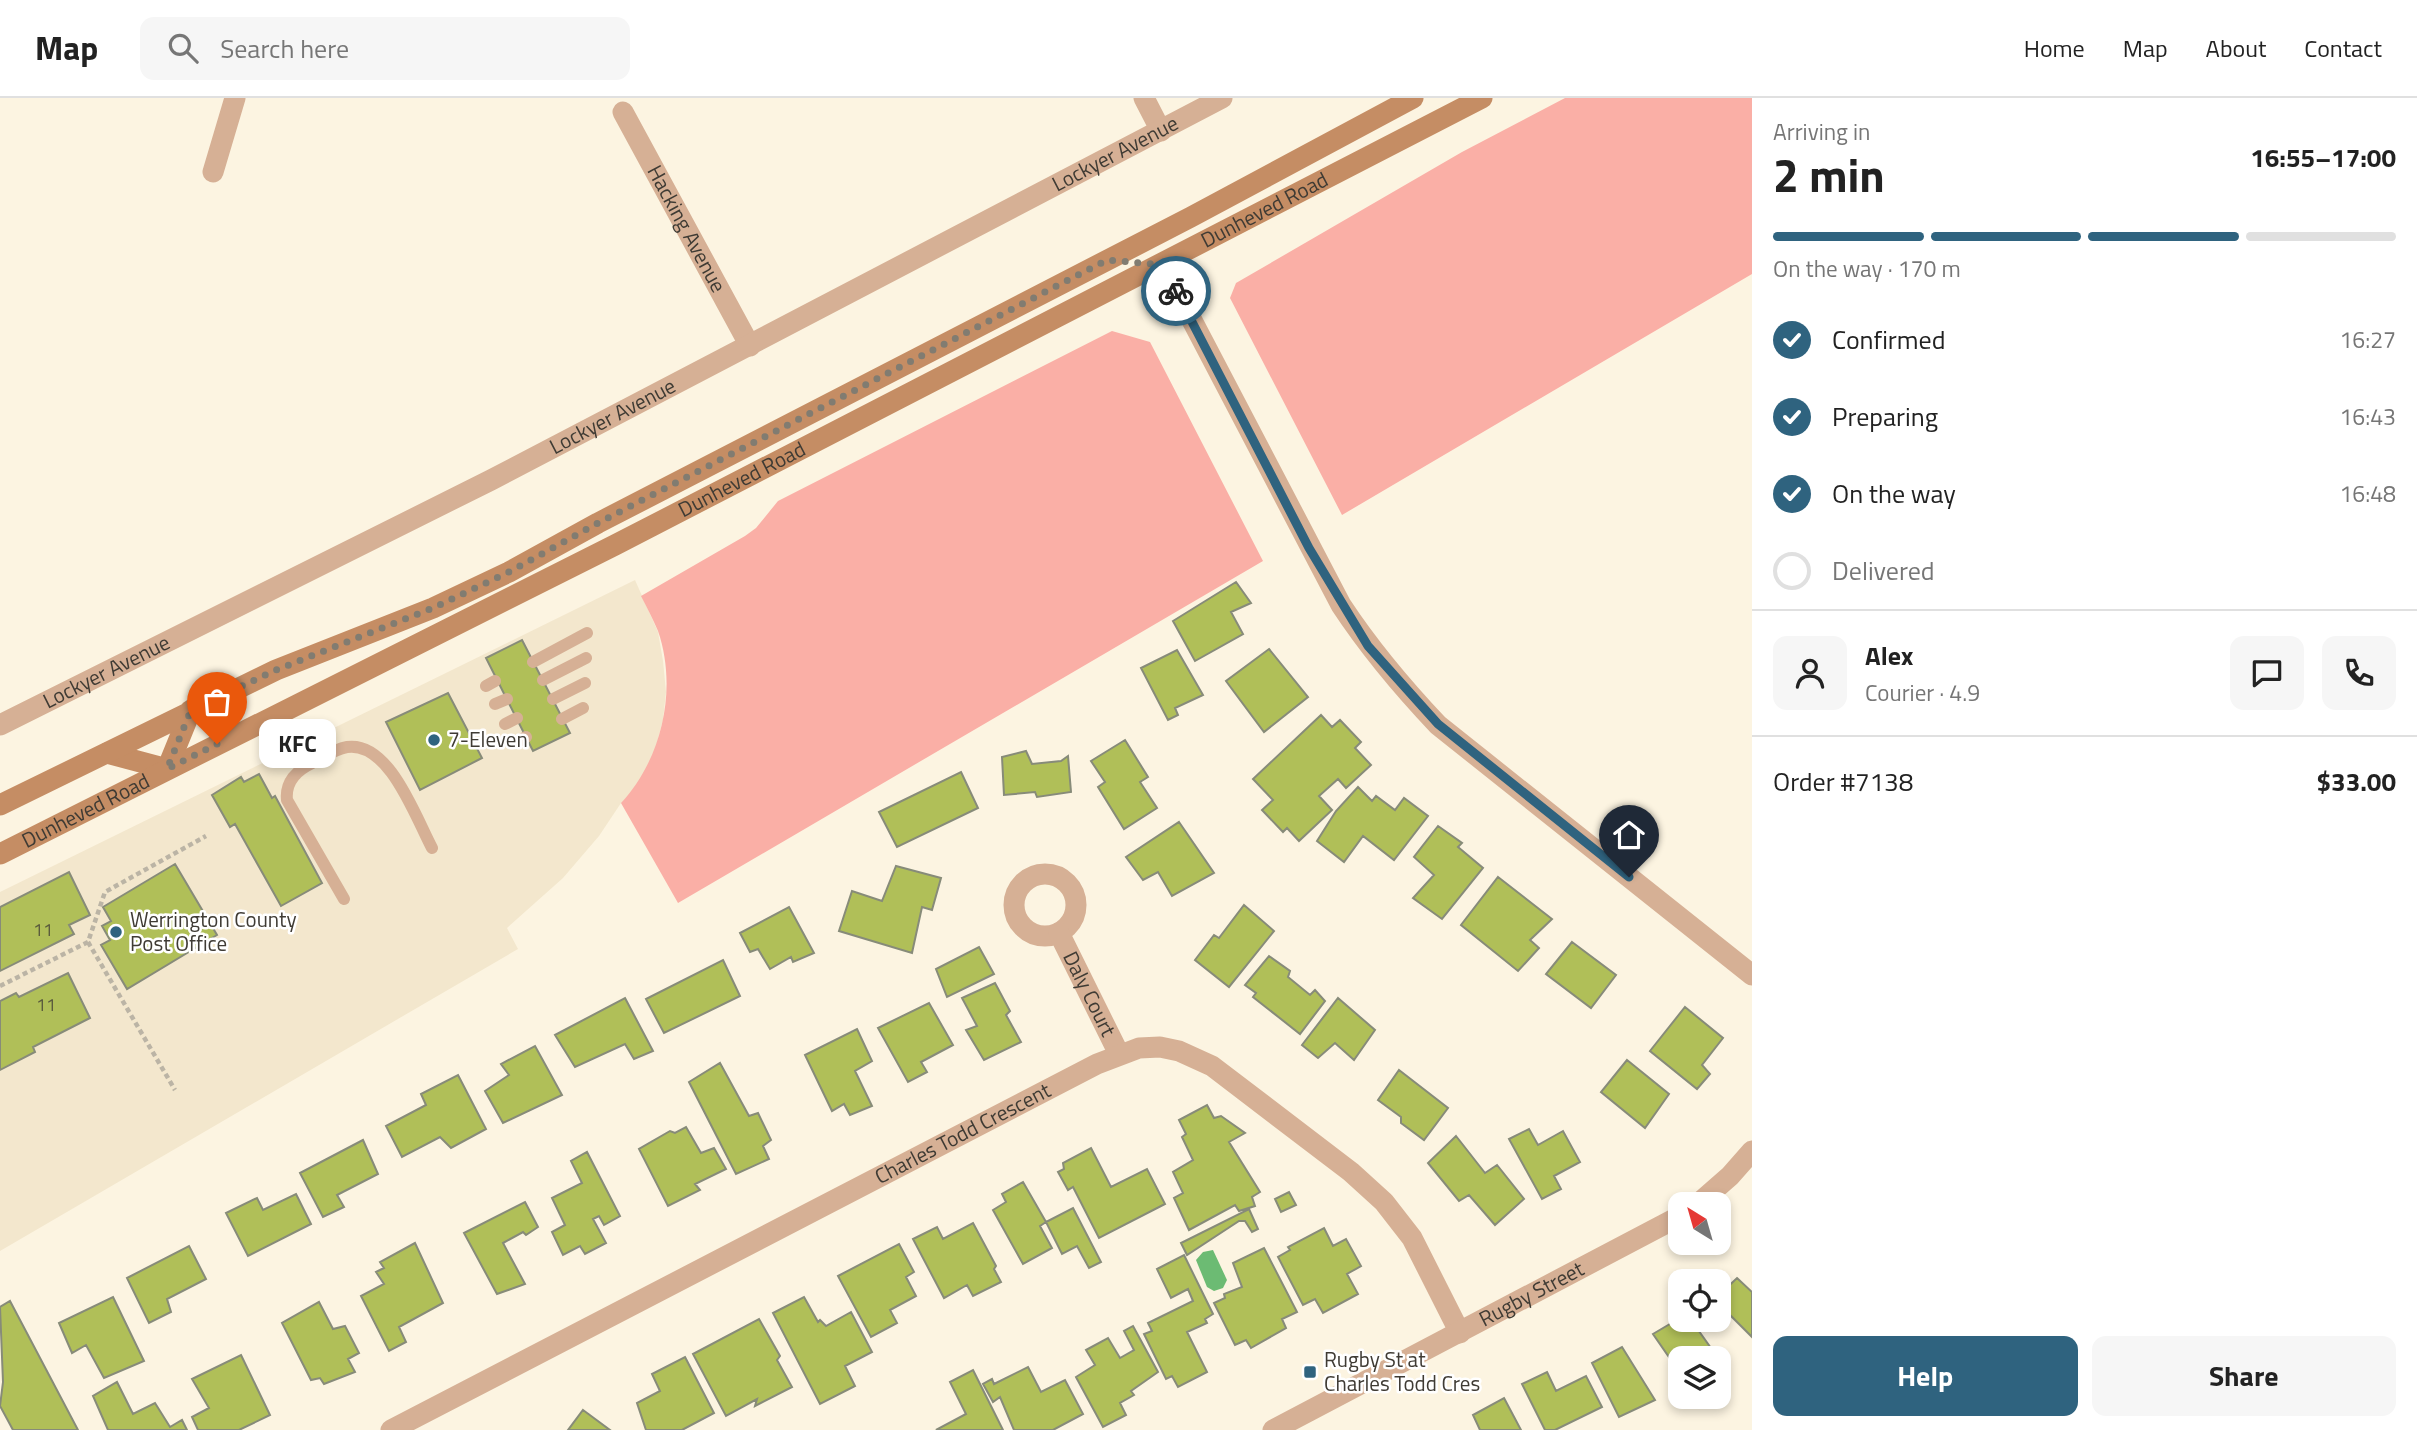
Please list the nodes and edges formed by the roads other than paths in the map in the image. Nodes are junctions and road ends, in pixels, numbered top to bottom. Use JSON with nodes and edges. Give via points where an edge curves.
{"nodes":[{"id":1,"x":235,"y":98,"type":"edge"},
{"id":2,"x":1144,"y":98,"type":"edge"},
{"id":3,"x":1222,"y":98,"type":"edge"},
{"id":4,"x":1413,"y":98,"type":"edge"},
{"id":5,"x":1482,"y":98,"type":"edge"},
{"id":6,"x":623,"y":111,"type":"dead end"},
{"id":7,"x":1161,"y":131,"type":"junction"},
{"id":8,"x":213,"y":172,"type":"dead end"},
{"id":9,"x":1191,"y":217,"type":"junction"},
{"id":10,"x":1107,"y":260,"type":"junction"},
{"id":11,"x":1163,"y":265,"type":"junction"},
{"id":12,"x":750,"y":346,"type":"junction"},
{"id":13,"x":587,"y":634,"type":"dead end"},
{"id":14,"x":586,"y":658,"type":"dead end"},
{"id":15,"x":533,"y":662,"type":"dead end"},
{"id":16,"x":543,"y":680,"type":"dead end"},
{"id":17,"x":584,"y":683,"type":"dead end"},
{"id":18,"x":553,"y":699,"type":"dead end"},
{"id":19,"x":583,"y":708,"type":"dead end"},
{"id":20,"x":191,"y":710,"type":"junction"},
{"id":21,"x":562,"y":719,"type":"dead end"},
{"id":22,"x":0,"y":725,"type":"edge"},
{"id":23,"x":107,"y":753,"type":"junction"},
{"id":24,"x":167,"y":769,"type":"junction"},
{"id":25,"x":0,"y":805,"type":"edge"},
{"id":26,"x":432,"y":848,"type":"dead end"},
{"id":27,"x":0,"y":854,"type":"edge"},
{"id":28,"x":344,"y":899,"type":"dead end"},
{"id":29,"x":1059,"y":933,"type":"dead end"},
{"id":30,"x":1752,"y":975,"type":"edge"},
{"id":31,"x":1119,"y":1054,"type":"junction"},
{"id":32,"x":1752,"y":1151,"type":"edge"},
{"id":33,"x":1712,"y":1192,"type":"edge"},
{"id":34,"x":1668,"y":1222,"type":"edge"},
{"id":35,"x":1460,"y":1333,"type":"junction"},
{"id":36,"x":391,"y":1430,"type":"edge"},
{"id":37,"x":1273,"y":1430,"type":"edge"}],
"edges":[{"from":1,"to":8,"type":"street"},
{"from":2,"to":7,"type":"street"},
{"from":3,"to":7,"type":"street","name":"Lockyer Avenue"},
{"from":4,"to":9,"type":"main road","name":"Dunheved Road"},
{"from":5,"to":11,"type":"main road","name":"Dunheved Road"},
{"from":6,"to":12,"type":"street","name":"Hacking Avenue"},
{"from":7,"to":12,"type":"street","name":"Lockyer Avenue"},
{"from":9,"to":10,"type":"main road","name":"Dunheved Road"},
{"from":9,"to":11,"type":"main road"},
{"from":10,"to":11,"type":"main road"},
{"from":10,"to":20,"type":"main road","name":"Dunheved Road","via":[[509,572]]},
{"from":11,"to":24,"type":"main road","name":"Dunheved Road"},
{"from":11,"to":30,"type":"street","via":[[1309,548],[1377,656],[1438,724]]},
{"from":12,"to":22,"type":"street","name":"Lockyer Avenue"},
{"from":13,"to":15,"type":"lane"},
{"from":14,"to":16,"type":"lane"},
{"from":17,"to":18,"type":"lane"},
{"from":19,"to":21,"type":"lane"},
{"from":20,"to":23,"type":"main road","name":"Dunheved Road"},
{"from":20,"to":24,"type":"main road"},
{"from":23,"to":24,"type":"main road"},
{"from":23,"to":25,"type":"main road","name":"Dunheved Road"},
{"from":24,"to":27,"type":"main road","name":"Dunheved Road"},
{"from":26,"to":28,"type":"lane","via":[[385,763],[372,751],[340,749],[302,768],[289,783],[287,800]]},
{"from":29,"to":31,"type":"street","name":"Daly Court"},
{"from":31,"to":35,"type":"street","name":"Charles Todd Crescent","via":[[1160,1047],[1198,1058],[1351,1172],[1384,1202],[1412,1238]]},
{"from":31,"to":36,"type":"street","name":"Charles Todd Crescent"},
{"from":32,"to":33,"type":"street"},
{"from":34,"to":35,"type":"street","name":"Rugby Street"},
{"from":35,"to":37,"type":"street","name":"Rugby Street"}]}
